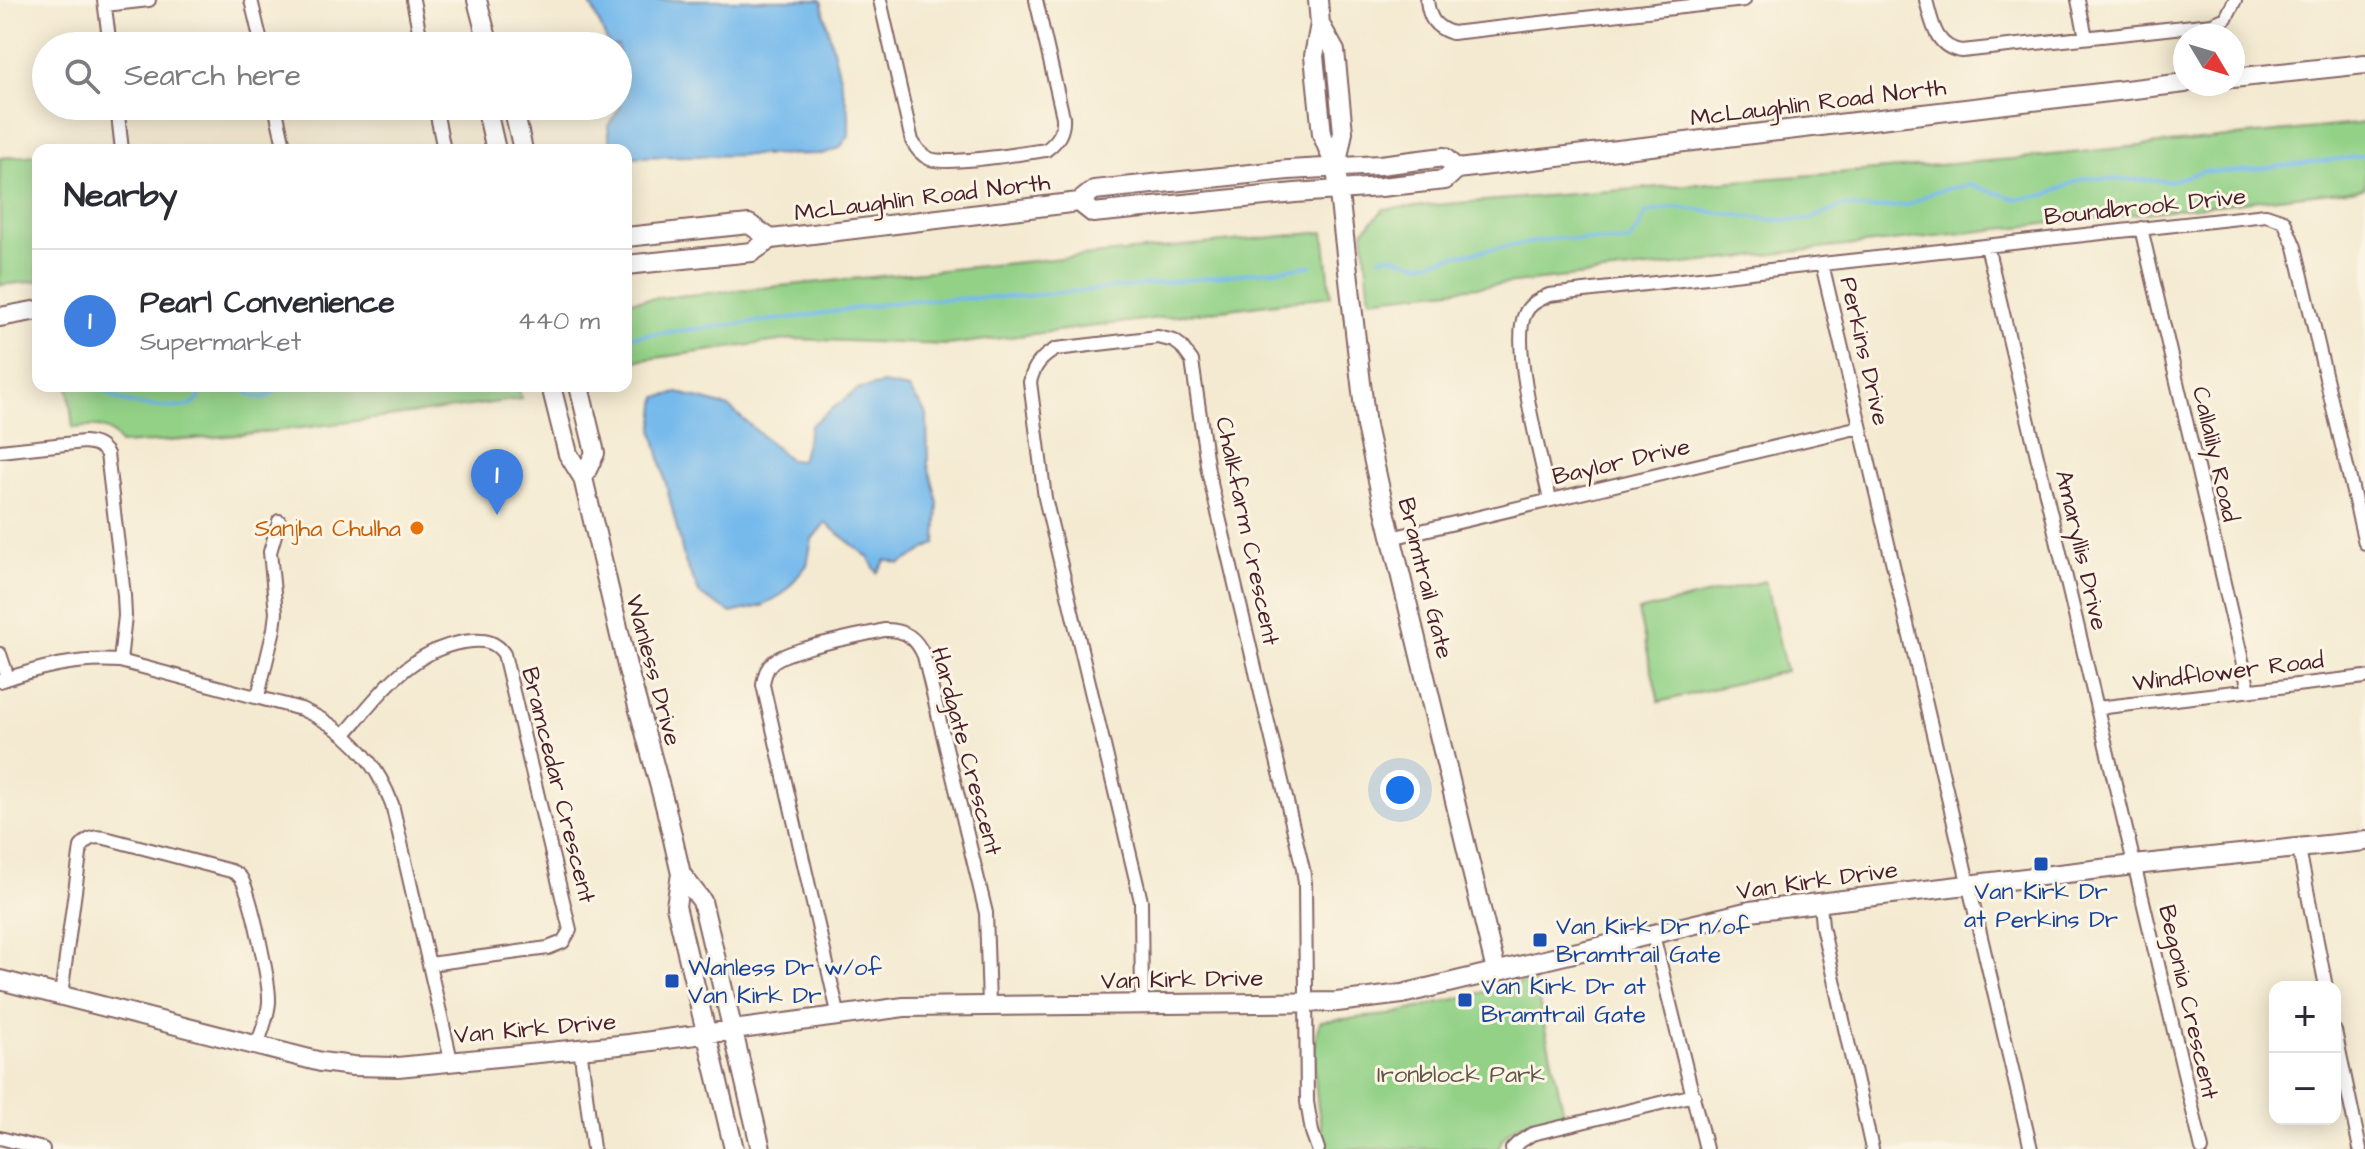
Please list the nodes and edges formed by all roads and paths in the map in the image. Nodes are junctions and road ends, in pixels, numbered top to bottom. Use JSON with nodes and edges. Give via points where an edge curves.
{"nodes":[{"id":1,"x":149,"y":0,"type":"edge"},
{"id":2,"x":251,"y":0,"type":"edge"},
{"id":3,"x":413,"y":0,"type":"edge"},
{"id":4,"x":477,"y":0,"type":"edge"},
{"id":5,"x":880,"y":0,"type":"edge"},
{"id":6,"x":1036,"y":0,"type":"edge"},
{"id":7,"x":1318,"y":0,"type":"edge"},
{"id":8,"x":1427,"y":0,"type":"edge"},
{"id":9,"x":1744,"y":0,"type":"edge"},
{"id":10,"x":1926,"y":0,"type":"edge"},
{"id":11,"x":2078,"y":0,"type":"edge"},
{"id":12,"x":2235,"y":0,"type":"edge"},
{"id":13,"x":104,"y":3,"type":"edge"},
{"id":14,"x":108,"y":32,"type":"edge"},
{"id":15,"x":259,"y":32,"type":"edge"},
{"id":16,"x":419,"y":32,"type":"edge"},
{"id":17,"x":485,"y":32,"type":"edge"},
{"id":18,"x":2086,"y":37,"type":"junction"},
{"id":19,"x":2365,"y":64,"type":"edge"},
{"id":20,"x":2245,"y":77,"type":"edge"},
{"id":21,"x":2173,"y":84,"type":"edge"},
{"id":22,"x":119,"y":120,"type":"edge"},
{"id":23,"x":278,"y":120,"type":"edge"},
{"id":24,"x":438,"y":120,"type":"edge"},
{"id":25,"x":489,"y":120,"type":"edge"},
{"id":26,"x":516,"y":120,"type":"edge"},
{"id":27,"x":121,"y":144,"type":"edge"},
{"id":28,"x":284,"y":144,"type":"edge"},
{"id":29,"x":443,"y":144,"type":"edge"},
{"id":30,"x":495,"y":144,"type":"edge"},
{"id":31,"x":522,"y":144,"type":"edge"},
{"id":32,"x":1336,"y":168,"type":"junction"},
{"id":33,"x":1457,"y":169,"type":"junction"},
{"id":34,"x":1339,"y":190,"type":"junction"},
{"id":35,"x":1079,"y":202,"type":"junction"},
{"id":36,"x":2141,"y":228,"type":"junction"},
{"id":37,"x":632,"y":236,"type":"edge"},
{"id":38,"x":771,"y":239,"type":"junction"},
{"id":39,"x":1987,"y":246,"type":"junction"},
{"id":40,"x":632,"y":264,"type":"edge"},
{"id":41,"x":1822,"y":264,"type":"junction"},
{"id":42,"x":32,"y":311,"type":"edge"},
{"id":43,"x":0,"y":317,"type":"edge"},
{"id":44,"x":552,"y":392,"type":"edge"},
{"id":45,"x":580,"y":392,"type":"edge"},
{"id":46,"x":1860,"y":427,"type":"junction"},
{"id":47,"x":0,"y":451,"type":"edge"},
{"id":48,"x":583,"y":478,"type":"junction"},
{"id":49,"x":1550,"y":500,"type":"junction"},
{"id":50,"x":279,"y":521,"type":"dead end"},
{"id":51,"x":1391,"y":538,"type":"junction"},
{"id":52,"x":2365,"y":543,"type":"edge"},
{"id":53,"x":0,"y":654,"type":"edge"},
{"id":54,"x":120,"y":661,"type":"junction"},
{"id":55,"x":2365,"y":677,"type":"edge"},
{"id":56,"x":4,"y":679,"type":"edge"},
{"id":57,"x":2249,"y":690,"type":"junction"},
{"id":58,"x":258,"y":696,"type":"junction"},
{"id":59,"x":2097,"y":708,"type":"junction"},
{"id":60,"x":345,"y":734,"type":"junction"},
{"id":61,"x":2365,"y":841,"type":"edge"},
{"id":62,"x":2299,"y":849,"type":"junction"},
{"id":63,"x":2134,"y":865,"type":"junction"},
{"id":64,"x":681,"y":874,"type":"junction"},
{"id":65,"x":1969,"y":885,"type":"junction"},
{"id":66,"x":1820,"y":903,"type":"junction"},
{"id":67,"x":1653,"y":935,"type":"junction"},
{"id":68,"x":430,"y":964,"type":"junction"},
{"id":69,"x":1496,"y":971,"type":"junction"},
{"id":70,"x":0,"y":980,"type":"edge"},
{"id":71,"x":2325,"y":981,"type":"edge"},
{"id":72,"x":61,"y":995,"type":"junction"},
{"id":73,"x":1306,"y":1002,"type":"junction"},
{"id":74,"x":1142,"y":1003,"type":"junction"},
{"id":75,"x":989,"y":1005,"type":"junction"},
{"id":76,"x":839,"y":1017,"type":"junction"},
{"id":77,"x":733,"y":1031,"type":"junction"},
{"id":78,"x":706,"y":1034,"type":"junction"},
{"id":79,"x":257,"y":1045,"type":"junction"},
{"id":80,"x":580,"y":1047,"type":"junction"},
{"id":81,"x":2340,"y":1053,"type":"edge"},
{"id":82,"x":451,"y":1060,"type":"junction"},
{"id":83,"x":1694,"y":1095,"type":"junction"},
{"id":84,"x":0,"y":1138,"type":"edge"},
{"id":85,"x":43,"y":1149,"type":"edge"},
{"id":86,"x":593,"y":1149,"type":"edge"},
{"id":87,"x":734,"y":1149,"type":"edge"},
{"id":88,"x":761,"y":1149,"type":"edge"},
{"id":89,"x":1318,"y":1149,"type":"edge"},
{"id":90,"x":1512,"y":1149,"type":"edge"},
{"id":91,"x":1706,"y":1149,"type":"edge"},
{"id":92,"x":1872,"y":1149,"type":"edge"},
{"id":93,"x":2031,"y":1149,"type":"edge"},
{"id":94,"x":2202,"y":1149,"type":"edge"},
{"id":95,"x":2360,"y":1149,"type":"edge"}],
"edges":[{"from":1,"to":13,"type":"street"},
{"from":2,"to":15,"type":"street"},
{"from":3,"to":16,"type":"street"},
{"from":4,"to":17,"type":"main road"},
{"from":5,"to":6,"type":"street","via":[[912,141],[928,158],[945,162],[1046,150],[1062,134],[1063,117]]},
{"from":7,"to":32,"type":"main road","name":"Bramtrail Gate","via":[[1320,24],[1335,51],[1343,132]]},
{"from":8,"to":9,"type":"street","via":[[1433,23],[1452,33]]},
{"from":10,"to":18,"type":"street","via":[[1937,36],[1954,50]]},
{"from":11,"to":18,"type":"street"},
{"from":12,"to":18,"type":"street","via":[[2226,18],[2212,24]]},
{"from":13,"to":14,"type":"street"},
{"from":19,"to":20,"type":"main road"},
{"from":21,"to":33,"type":"main road","name":"McLaughlin Road North"},
{"from":22,"to":27,"type":"street"},
{"from":23,"to":28,"type":"street"},
{"from":24,"to":29,"type":"street"},
{"from":25,"to":30,"type":"main road"},
{"from":26,"to":31,"type":"main road"},
{"from":32,"to":33,"type":"main road","name":"McLaughlin Road North","via":[[1444,157]]},
{"from":32,"to":34,"type":"main road","name":"Bramtrail Gate"},
{"from":32,"to":35,"type":"main road","name":"McLaughlin Road North","via":[[1094,190]]},
{"from":33,"to":34,"type":"main road","name":"McLaughlin Road North","via":[[1445,180]]},
{"from":34,"to":35,"type":"main road","name":"McLaughlin Road North","via":[[1093,213]]},
{"from":34,"to":51,"type":"main road","name":"Bramtrail Gate","via":[[1366,426]]},
{"from":35,"to":38,"type":"main road","name":"McLaughlin Road North"},
{"from":36,"to":39,"type":"street","name":"Boundbrook Drive"},
{"from":36,"to":52,"type":"street","name":"Boundbrook Drive","via":[[2266,215],[2284,221],[2295,247]]},
{"from":36,"to":57,"type":"street","name":"Callalily Road"},
{"from":37,"to":38,"type":"main road","name":"McLaughlin Road North","via":[[749,224]]},
{"from":38,"to":40,"type":"main road","name":"McLaughlin Road North","via":[[752,252]]},
{"from":39,"to":41,"type":"street","name":"Boundbrook Drive"},
{"from":39,"to":59,"type":"street","name":"Amaryllis Drive"},
{"from":41,"to":46,"type":"street","name":"Perkins Drive"},
{"from":41,"to":49,"type":"street","name":"Perkins Drive","via":[[1549,295],[1534,302],[1520,327],[1529,407]]},
{"from":42,"to":43,"type":"main road"},
{"from":44,"to":48,"type":"main road","name":"Wanless Drive","via":[[568,454]]},
{"from":45,"to":48,"type":"main road","name":"Wanless Drive","via":[[595,453]]},
{"from":46,"to":49,"type":"street","name":"Baylor Drive"},
{"from":46,"to":65,"type":"street","name":"Perkins Drive"},
{"from":47,"to":54,"type":"street","via":[[84,442],[107,454],[124,595]]},
{"from":48,"to":64,"type":"main road","name":"Wanless Drive"},
{"from":49,"to":51,"type":"street","name":"Baylor Drive"},
{"from":50,"to":58,"type":"street","via":[[270,552],[276,613]]},
{"from":51,"to":69,"type":"main road","name":"Bramtrail Gate"},
{"from":53,"to":56,"type":"street"},
{"from":54,"to":56,"type":"street","via":[[59,663]]},
{"from":54,"to":58,"type":"street"},
{"from":55,"to":57,"type":"street","name":"Windflower Road"},
{"from":57,"to":59,"type":"street","name":"Windflower Road"},
{"from":58,"to":60,"type":"street","via":[[310,712]]},
{"from":59,"to":63,"type":"street","name":"Amaryllis Drive"},
{"from":60,"to":68,"type":"street","via":[[364,752],[386,788]]},
{"from":60,"to":68,"type":"street","name":"Bramcedar Crescent","via":[[391,680],[426,653],[475,641],[492,642],[504,654],[570,930],[563,942],[548,948]]},
{"from":61,"to":62,"type":"main road","name":"Van Kirk Drive"},
{"from":62,"to":63,"type":"main road","name":"Van Kirk Drive"},
{"from":62,"to":71,"type":"street"},
{"from":63,"to":65,"type":"main road","name":"Van Kirk Drive"},
{"from":63,"to":94,"type":"street","name":"Begonia Crescent"},
{"from":64,"to":77,"type":"main road","name":"Wanless Drive","via":[[702,901]]},
{"from":64,"to":78,"type":"main road","name":"Wanless Drive","via":[[676,906]]},
{"from":65,"to":66,"type":"main road","name":"Van Kirk Drive"},
{"from":65,"to":93,"type":"street","name":"Perkins Drive"},
{"from":66,"to":67,"type":"main road","name":"Van Kirk Drive","via":[[1750,911]]},
{"from":66,"to":92,"type":"street"},
{"from":67,"to":69,"type":"main road","name":"Van Kirk Drive"},
{"from":67,"to":83,"type":"street"},
{"from":68,"to":82,"type":"street"},
{"from":69,"to":73,"type":"main road","name":"Van Kirk Drive","via":[[1373,999]]},
{"from":70,"to":72,"type":"main road","name":"Van Kirk Drive"},
{"from":72,"to":79,"type":"main road","name":"Van Kirk Drive"},
{"from":72,"to":79,"type":"street","via":[[78,855],[85,842],[99,836],[239,876],[269,993]]},
{"from":73,"to":74,"type":"main road","name":"Van Kirk Drive"},
{"from":73,"to":74,"type":"street","name":"Chalkfarm Crescent","via":[[1303,869],[1208,471],[1192,361],[1181,346],[1158,337],[1056,349],[1036,365],[1030,382],[1045,498],[1141,901]]},
{"from":73,"to":89,"type":"street","name":"Chalkfarm Crescent","via":[[1307,1102]]},
{"from":74,"to":75,"type":"main road","name":"Van Kirk Drive"},
{"from":75,"to":76,"type":"main road","name":"Van Kirk Drive","via":[[904,1007]]},
{"from":75,"to":76,"type":"street","name":"Hardgate Crescent","via":[[986,913],[924,656],[911,636],[884,630],[788,653],[770,664],[763,685]]},
{"from":76,"to":77,"type":"main road","name":"Van Kirk Drive"},
{"from":77,"to":78,"type":"main road","name":"Van Kirk Drive"},
{"from":77,"to":88,"type":"main road","name":"Wanless Drive"},
{"from":78,"to":80,"type":"main road","name":"Van Kirk Drive"},
{"from":78,"to":87,"type":"main road","name":"Wanless Drive"},
{"from":79,"to":82,"type":"main road","name":"Van Kirk Drive","via":[[353,1066]]},
{"from":80,"to":82,"type":"main road","name":"Van Kirk Drive"},
{"from":80,"to":86,"type":"street"},
{"from":81,"to":95,"type":"street"},
{"from":83,"to":90,"type":"street","via":[[1532,1134]]},
{"from":83,"to":91,"type":"street"},
{"from":84,"to":85,"type":"street"}]}
